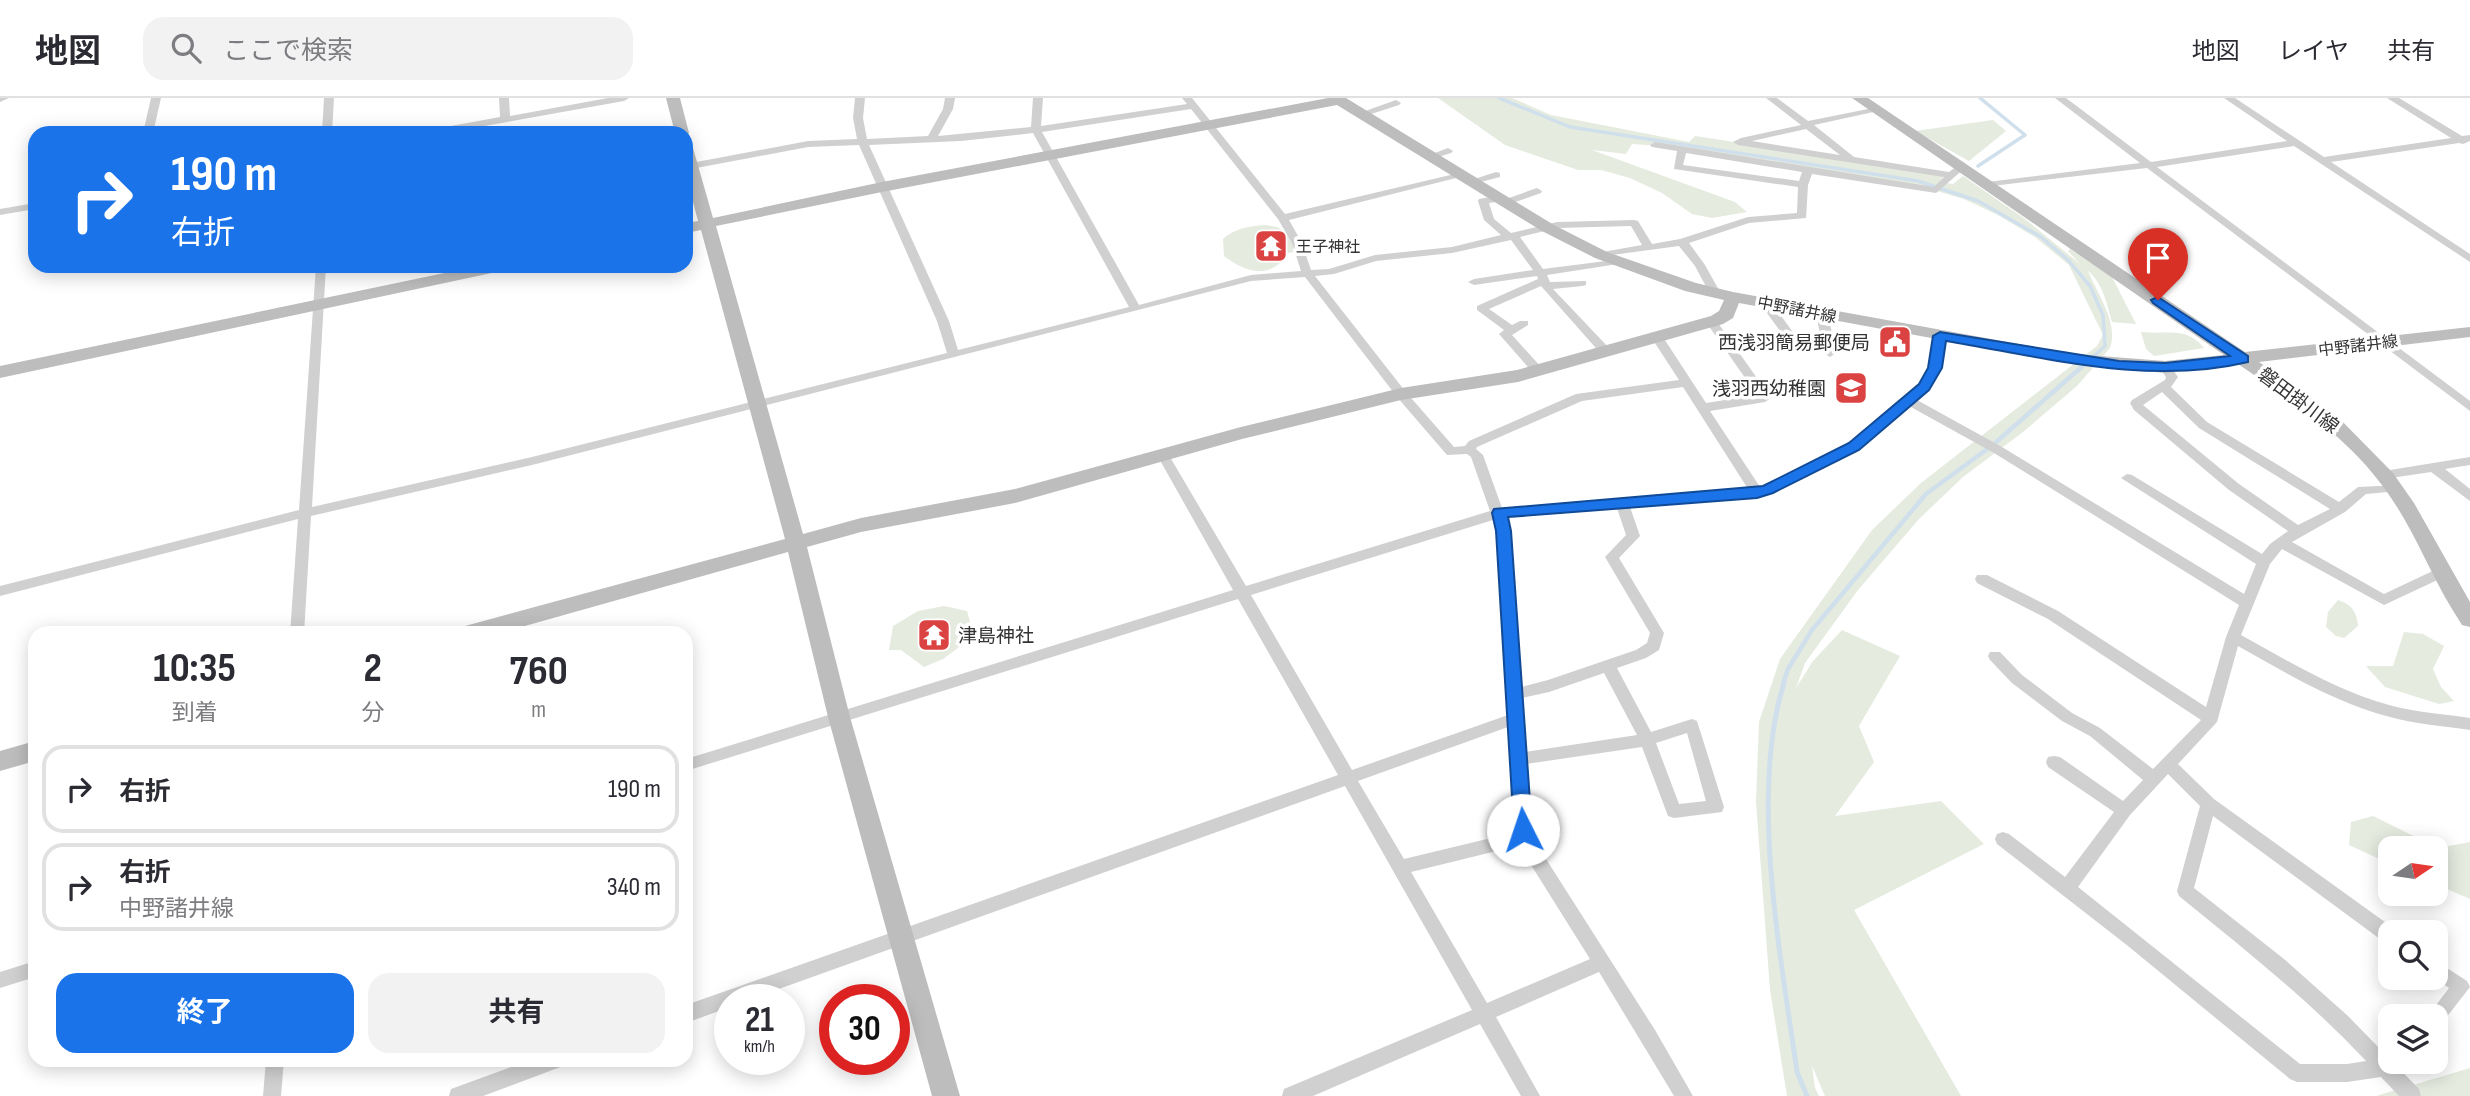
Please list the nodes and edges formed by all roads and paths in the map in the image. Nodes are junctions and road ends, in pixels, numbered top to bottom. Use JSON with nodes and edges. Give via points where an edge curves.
{"nodes":[{"id":1,"x":156,"y":98,"type":"edge"},
{"id":2,"x":329,"y":98,"type":"edge"},
{"id":3,"x":504,"y":98,"type":"edge"},
{"id":4,"x":624,"y":98,"type":"edge"},
{"id":5,"x":673,"y":98,"type":"edge"},
{"id":6,"x":860,"y":98,"type":"edge"},
{"id":7,"x":950,"y":98,"type":"edge"},
{"id":8,"x":1038,"y":98,"type":"edge"},
{"id":9,"x":1772,"y":98,"type":"edge"},
{"id":10,"x":1859,"y":98,"type":"edge"},
{"id":11,"x":2060,"y":98,"type":"edge"},
{"id":12,"x":2229,"y":98,"type":"edge"},
{"id":13,"x":2392,"y":98,"type":"edge"},
{"id":14,"x":1341,"y":99,"type":"edge"},
{"id":15,"x":1189,"y":102,"type":"edge"},
{"id":16,"x":1396,"y":103,"type":"dead end"},
{"id":17,"x":1875,"y":109,"type":"junction"},
{"id":18,"x":1362,"y":114,"type":"junction"},
{"id":19,"x":505,"y":119,"type":"junction"},
{"id":20,"x":1209,"y":124,"type":"junction"},
{"id":21,"x":1807,"y":125,"type":"junction"},
{"id":22,"x":150,"y":126,"type":"edge"},
{"id":23,"x":327,"y":126,"type":"edge"},
{"id":24,"x":467,"y":126,"type":"edge"},
{"id":25,"x":680,"y":126,"type":"edge"},
{"id":26,"x":1036,"y":129,"type":"junction"},
{"id":27,"x":932,"y":139,"type":"junction"},
{"id":28,"x":2467,"y":141,"type":"edge"},
{"id":29,"x":2298,"y":142,"type":"junction"},
{"id":30,"x":863,"y":143,"type":"junction"},
{"id":31,"x":1655,"y":145,"type":"dead end"},
{"id":32,"x":1682,"y":149,"type":"junction"},
{"id":33,"x":1048,"y":155,"type":"junction"},
{"id":34,"x":1852,"y":159,"type":"junction"},
{"id":35,"x":2324,"y":160,"type":"junction"},
{"id":36,"x":2148,"y":165,"type":"junction"},
{"id":37,"x":693,"y":166,"type":"edge"},
{"id":38,"x":1808,"y":170,"type":"junction"},
{"id":39,"x":693,"y":174,"type":"edge"},
{"id":40,"x":1952,"y":174,"type":"junction"},
{"id":41,"x":1496,"y":175,"type":"dead end"},
{"id":42,"x":1468,"y":178,"type":"junction"},
{"id":43,"x":1987,"y":184,"type":"junction"},
{"id":44,"x":1803,"y":185,"type":"junction"},
{"id":45,"x":882,"y":187,"type":"junction"},
{"id":46,"x":1537,"y":191,"type":"dead end"},
{"id":47,"x":1504,"y":200,"type":"junction"},
{"id":48,"x":28,"y":207,"type":"edge"},
{"id":49,"x":0,"y":212,"type":"edge"},
{"id":50,"x":1283,"y":218,"type":"junction"},
{"id":51,"x":706,"y":224,"type":"junction"},
{"id":52,"x":693,"y":227,"type":"edge"},
{"id":53,"x":1548,"y":228,"type":"junction"},
{"id":54,"x":1511,"y":236,"type":"junction"},
{"id":55,"x":1682,"y":242,"type":"junction"},
{"id":56,"x":1649,"y":247,"type":"junction"},
{"id":57,"x":1601,"y":255,"type":"junction"},
{"id":58,"x":2470,"y":260,"type":"edge"},
{"id":59,"x":1618,"y":261,"type":"junction"},
{"id":60,"x":321,"y":273,"type":"edge"},
{"id":61,"x":468,"y":273,"type":"edge"},
{"id":62,"x":1307,"y":273,"type":"junction"},
{"id":63,"x":1544,"y":280,"type":"junction"},
{"id":64,"x":1474,"y":282,"type":"dead end"},
{"id":65,"x":1581,"y":283,"type":"dead end"},
{"id":66,"x":1723,"y":295,"type":"junction"},
{"id":67,"x":320,"y":304,"type":"junction"},
{"id":68,"x":1773,"y":305,"type":"junction"},
{"id":69,"x":1136,"y":309,"type":"junction"},
{"id":70,"x":1822,"y":314,"type":"junction"},
{"id":71,"x":1712,"y":322,"type":"junction"},
{"id":72,"x":1524,"y":323,"type":"dead end"},
{"id":73,"x":1512,"y":330,"type":"junction"},
{"id":74,"x":2470,"y":332,"type":"edge"},
{"id":75,"x":1940,"y":336,"type":"junction"},
{"id":76,"x":1657,"y":337,"type":"junction"},
{"id":77,"x":2383,"y":342,"type":"junction"},
{"id":78,"x":1797,"y":346,"type":"dead end"},
{"id":79,"x":1606,"y":352,"type":"junction"},
{"id":80,"x":1830,"y":353,"type":"dead end"},
{"id":81,"x":954,"y":355,"type":"junction"},
{"id":82,"x":2243,"y":359,"type":"junction"},
{"id":83,"x":2165,"y":367,"type":"junction"},
{"id":84,"x":1538,"y":370,"type":"junction"},
{"id":85,"x":0,"y":372,"type":"edge"},
{"id":86,"x":1687,"y":383,"type":"junction"},
{"id":87,"x":2164,"y":386,"type":"junction"},
{"id":88,"x":1401,"y":394,"type":"junction"},
{"id":89,"x":1908,"y":400,"type":"junction"},
{"id":90,"x":756,"y":403,"type":"junction"},
{"id":91,"x":2470,"y":407,"type":"edge"},
{"id":92,"x":1702,"y":408,"type":"junction"},
{"id":93,"x":1469,"y":450,"type":"junction"},
{"id":94,"x":1163,"y":455,"type":"junction"},
{"id":95,"x":2470,"y":461,"type":"edge"},
{"id":96,"x":2435,"y":468,"type":"junction"},
{"id":97,"x":2127,"y":478,"type":"dead end"},
{"id":98,"x":2389,"y":481,"type":"junction"},
{"id":99,"x":1757,"y":493,"type":"junction"},
{"id":100,"x":2470,"y":496,"type":"edge"},
{"id":101,"x":1622,"y":502,"type":"junction"},
{"id":102,"x":2340,"y":509,"type":"junction"},
{"id":103,"x":304,"y":513,"type":"junction"},
{"id":104,"x":1499,"y":513,"type":"junction"},
{"id":105,"x":2297,"y":531,"type":"junction"},
{"id":106,"x":796,"y":542,"type":"junction"},
{"id":107,"x":2281,"y":542,"type":"junction"},
{"id":108,"x":2264,"y":562,"type":"junction"},
{"id":109,"x":2441,"y":572,"type":"junction"},
{"id":110,"x":1982,"y":579,"type":"dead end"},
{"id":111,"x":0,"y":591,"type":"edge"},
{"id":112,"x":1242,"y":592,"type":"junction"},
{"id":113,"x":2247,"y":603,"type":"junction"},
{"id":114,"x":2470,"y":619,"type":"edge"},
{"id":115,"x":297,"y":626,"type":"edge"},
{"id":116,"x":494,"y":626,"type":"edge"},
{"id":117,"x":2233,"y":637,"type":"junction"},
{"id":118,"x":1996,"y":656,"type":"dead end"},
{"id":119,"x":1608,"y":666,"type":"junction"},
{"id":120,"x":1514,"y":694,"type":"junction"},
{"id":121,"x":839,"y":717,"type":"junction"},
{"id":122,"x":1516,"y":718,"type":"junction"},
{"id":123,"x":2210,"y":718,"type":"junction"},
{"id":124,"x":2470,"y":724,"type":"edge"},
{"id":125,"x":1647,"y":740,"type":"junction"},
{"id":126,"x":28,"y":753,"type":"edge"},
{"id":127,"x":1518,"y":759,"type":"junction"},
{"id":128,"x":0,"y":761,"type":"edge"},
{"id":129,"x":2054,"y":762,"type":"dead end"},
{"id":130,"x":693,"y":763,"type":"edge"},
{"id":131,"x":2168,"y":764,"type":"junction"},
{"id":132,"x":1349,"y":778,"type":"junction"},
{"id":133,"x":2154,"y":779,"type":"junction"},
{"id":134,"x":2208,"y":804,"type":"junction"},
{"id":135,"x":2124,"y":810,"type":"junction"},
{"id":136,"x":1526,"y":836,"type":"junction"},
{"id":137,"x":2003,"y":839,"type":"dead end"},
{"id":138,"x":1400,"y":867,"type":"junction"},
{"id":139,"x":2067,"y":888,"type":"junction"},
{"id":140,"x":2378,"y":927,"type":"edge"},
{"id":141,"x":901,"y":938,"type":"junction"},
{"id":142,"x":1602,"y":962,"type":"junction"},
{"id":143,"x":28,"y":971,"type":"edge"},
{"id":144,"x":2448,"y":978,"type":"edge"},
{"id":145,"x":0,"y":980,"type":"edge"},
{"id":146,"x":2447,"y":1004,"type":"edge"},
{"id":147,"x":693,"y":1012,"type":"edge"},
{"id":148,"x":1485,"y":1014,"type":"junction"},
{"id":149,"x":2378,"y":1054,"type":"edge"},
{"id":150,"x":2378,"y":1061,"type":"edge"},
{"id":151,"x":274,"y":1067,"type":"edge"},
{"id":152,"x":538,"y":1067,"type":"edge"},
{"id":153,"x":2395,"y":1074,"type":"edge"},
{"id":154,"x":272,"y":1096,"type":"edge"},
{"id":155,"x":458,"y":1096,"type":"edge"},
{"id":156,"x":946,"y":1096,"type":"edge"},
{"id":157,"x":1291,"y":1096,"type":"edge"},
{"id":158,"x":1531,"y":1096,"type":"edge"},
{"id":159,"x":1684,"y":1096,"type":"edge"},
{"id":160,"x":2412,"y":1096,"type":"edge"}],
"edges":[{"from":1,"to":22,"type":"street"},
{"from":2,"to":23,"type":"street"},
{"from":3,"to":19,"type":"street"},
{"from":4,"to":19,"type":"street"},
{"from":5,"to":25,"type":"street"},
{"from":6,"to":30,"type":"street"},
{"from":7,"to":27,"type":"street","via":[[950,108]]},
{"from":8,"to":26,"type":"street"},
{"from":9,"to":21,"type":"street"},
{"from":10,"to":17,"type":"street","name":"磐田掛川線"},
{"from":11,"to":36,"type":"street"},
{"from":12,"to":29,"type":"street"},
{"from":13,"to":28,"type":"street"},
{"from":14,"to":18,"type":"street","name":"中野諸井線"},
{"from":14,"to":20,"type":"street"},
{"from":15,"to":20,"type":"street"},
{"from":15,"to":26,"type":"street"},
{"from":16,"to":18,"type":"street"},
{"from":17,"to":21,"type":"street"},
{"from":17,"to":40,"type":"street","name":"磐田掛川線"},
{"from":18,"to":42,"type":"street","name":"中野諸井線","via":[[1440,154]]},
{"from":19,"to":24,"type":"street"},
{"from":20,"to":33,"type":"street"},
{"from":20,"to":50,"type":"street"},
{"from":21,"to":34,"type":"street"},
{"from":21,"to":34,"type":"street","via":[[1738,142]]},
{"from":26,"to":27,"type":"street"},
{"from":26,"to":33,"type":"street"},
{"from":27,"to":30,"type":"street"},
{"from":28,"to":35,"type":"street"},
{"from":29,"to":35,"type":"street"},
{"from":29,"to":36,"type":"street"},
{"from":30,"to":37,"type":"street","via":[[808,144]]},
{"from":30,"to":45,"type":"street"},
{"from":31,"to":32,"type":"street"},
{"from":32,"to":38,"type":"street"},
{"from":32,"to":44,"type":"street","via":[[1678,167]]},
{"from":33,"to":45,"type":"street"},
{"from":33,"to":69,"type":"street"},
{"from":34,"to":40,"type":"street"},
{"from":35,"to":58,"type":"street"},
{"from":36,"to":43,"type":"street"},
{"from":36,"to":77,"type":"street"},
{"from":38,"to":40,"type":"street","via":[[1936,190]]},
{"from":38,"to":44,"type":"street"},
{"from":39,"to":51,"type":"street"},
{"from":40,"to":43,"type":"street","name":"磐田掛川線"},
{"from":41,"to":42,"type":"street"},
{"from":42,"to":47,"type":"street","name":"中野諸井線"},
{"from":42,"to":50,"type":"street"},
{"from":43,"to":82,"type":"street","name":"磐田掛川線"},
{"from":44,"to":55,"type":"street","via":[[1802,216],[1748,220]]},
{"from":45,"to":51,"type":"street"},
{"from":45,"to":81,"type":"street"},
{"from":46,"to":47,"type":"street"},
{"from":47,"to":53,"type":"street","name":"中野諸井線"},
{"from":47,"to":54,"type":"street","via":[[1483,201],[1489,220]]},
{"from":48,"to":49,"type":"street"},
{"from":50,"to":62,"type":"street"},
{"from":51,"to":52,"type":"street"},
{"from":51,"to":90,"type":"street"},
{"from":53,"to":54,"type":"street"},
{"from":53,"to":56,"type":"street","via":[[1634,222]]},
{"from":53,"to":57,"type":"street","name":"中野諸井線"},
{"from":54,"to":62,"type":"street"},
{"from":54,"to":63,"type":"street"},
{"from":55,"to":56,"type":"street"},
{"from":55,"to":66,"type":"street"},
{"from":56,"to":57,"type":"street"},
{"from":57,"to":59,"type":"street","name":"中野諸井線"},
{"from":59,"to":63,"type":"street"},
{"from":59,"to":66,"type":"street","name":"中野諸井線"},
{"from":60,"to":67,"type":"street"},
{"from":61,"to":67,"type":"street"},
{"from":62,"to":69,"type":"street","via":[[1251,278]]},
{"from":62,"to":88,"type":"street"},
{"from":63,"to":64,"type":"street"},
{"from":63,"to":65,"type":"street"},
{"from":63,"to":73,"type":"street","via":[[1482,308]]},
{"from":63,"to":79,"type":"street"},
{"from":66,"to":68,"type":"street","name":"中野諸井線"},
{"from":66,"to":71,"type":"street","via":[[1727,314]]},
{"from":67,"to":85,"type":"street"},
{"from":67,"to":103,"type":"street"},
{"from":68,"to":70,"type":"street","name":"中野諸井線"},
{"from":68,"to":78,"type":"street","via":[[1773,313]]},
{"from":69,"to":81,"type":"street"},
{"from":70,"to":75,"type":"street","name":"中野諸井線"},
{"from":70,"to":80,"type":"street"},
{"from":71,"to":76,"type":"street"},
{"from":71,"to":92,"type":"street","via":[[1765,398]]},
{"from":72,"to":73,"type":"street"},
{"from":73,"to":84,"type":"street","via":[[1505,334]]},
{"from":74,"to":77,"type":"street","name":"中野諸井線"},
{"from":75,"to":83,"type":"street","name":"中野諸井線","via":[[2074,359]]},
{"from":75,"to":89,"type":"street","via":[[1935,368],[1924,387]]},
{"from":76,"to":79,"type":"street"},
{"from":76,"to":86,"type":"street"},
{"from":77,"to":82,"type":"street","name":"中野諸井線"},
{"from":77,"to":91,"type":"street"},
{"from":79,"to":84,"type":"street"},
{"from":81,"to":90,"type":"street"},
{"from":82,"to":83,"type":"street","name":"中野諸井線"},
{"from":82,"to":98,"type":"street","name":"磐田掛川線","via":[[2326,416]]},
{"from":83,"to":87,"type":"street","via":[[2172,377]]},
{"from":84,"to":88,"type":"street"},
{"from":86,"to":92,"type":"street"},
{"from":86,"to":93,"type":"street","via":[[1580,397],[1473,444]]},
{"from":87,"to":102,"type":"street","via":[[2203,425]]},
{"from":87,"to":105,"type":"street","via":[[2136,403],[2138,407],[2234,488]]},
{"from":88,"to":93,"type":"street","via":[[1451,452]]},
{"from":88,"to":94,"type":"street"},
{"from":89,"to":99,"type":"street","via":[[1843,454]]},
{"from":89,"to":113,"type":"street"},
{"from":90,"to":103,"type":"street"},
{"from":90,"to":106,"type":"street"},
{"from":92,"to":99,"type":"street"},
{"from":93,"to":104,"type":"street","via":[[1477,455]]},
{"from":94,"to":106,"type":"street","via":[[1015,496]]},
{"from":94,"to":112,"type":"street"},
{"from":95,"to":96,"type":"street"},
{"from":96,"to":98,"type":"street"},
{"from":96,"to":100,"type":"street"},
{"from":97,"to":108,"type":"street"},
{"from":98,"to":102,"type":"street","via":[[2363,490]]},
{"from":98,"to":109,"type":"street","name":"磐田掛川線"},
{"from":99,"to":101,"type":"street"},
{"from":101,"to":104,"type":"street"},
{"from":101,"to":119,"type":"street","via":[[1633,536],[1612,556],[1657,633],[1654,646]]},
{"from":102,"to":105,"type":"street"},
{"from":103,"to":111,"type":"street"},
{"from":103,"to":115,"type":"street"},
{"from":104,"to":112,"type":"street"},
{"from":104,"to":120,"type":"street"},
{"from":105,"to":107,"type":"street"},
{"from":106,"to":116,"type":"street"},
{"from":106,"to":121,"type":"street"},
{"from":107,"to":108,"type":"street"},
{"from":107,"to":109,"type":"street","via":[[2384,600]]},
{"from":108,"to":113,"type":"street"},
{"from":109,"to":114,"type":"street","name":"磐田掛川線"},
{"from":110,"to":123,"type":"street","via":[[2053,615]]},
{"from":112,"to":121,"type":"street"},
{"from":112,"to":132,"type":"street"},
{"from":113,"to":117,"type":"street"},
{"from":117,"to":123,"type":"street"},
{"from":117,"to":124,"type":"street","via":[[2304,677],[2380,708]]},
{"from":118,"to":133,"type":"street","via":[[2017,679]]},
{"from":119,"to":120,"type":"street"},
{"from":119,"to":125,"type":"street"},
{"from":120,"to":122,"type":"street"},
{"from":121,"to":130,"type":"street"},
{"from":121,"to":141,"type":"street"},
{"from":122,"to":127,"type":"street"},
{"from":122,"to":132,"type":"street"},
{"from":123,"to":131,"type":"street"},
{"from":125,"to":125,"type":"street","via":[[1674,811],[1716,807],[1692,725]]},
{"from":125,"to":127,"type":"street"},
{"from":126,"to":128,"type":"street"},
{"from":127,"to":136,"type":"street"},
{"from":129,"to":135,"type":"street"},
{"from":131,"to":133,"type":"street"},
{"from":131,"to":134,"type":"street"},
{"from":132,"to":138,"type":"street"},
{"from":132,"to":141,"type":"street"},
{"from":133,"to":135,"type":"street"},
{"from":134,"to":140,"type":"street"},
{"from":134,"to":149,"type":"street","via":[[2185,891]]},
{"from":135,"to":139,"type":"street"},
{"from":136,"to":138,"type":"street"},
{"from":136,"to":142,"type":"street"},
{"from":137,"to":139,"type":"street"},
{"from":138,"to":148,"type":"street"},
{"from":139,"to":150,"type":"street","via":[[2297,1073],[2347,1073]]},
{"from":141,"to":147,"type":"street"},
{"from":141,"to":156,"type":"street"},
{"from":142,"to":148,"type":"street"},
{"from":142,"to":159,"type":"street"},
{"from":143,"to":145,"type":"street"},
{"from":144,"to":146,"type":"street","via":[[2461,987]]},
{"from":148,"to":157,"type":"street"},
{"from":148,"to":158,"type":"street"},
{"from":151,"to":154,"type":"street"},
{"from":152,"to":155,"type":"street"},
{"from":153,"to":160,"type":"street"}]}
